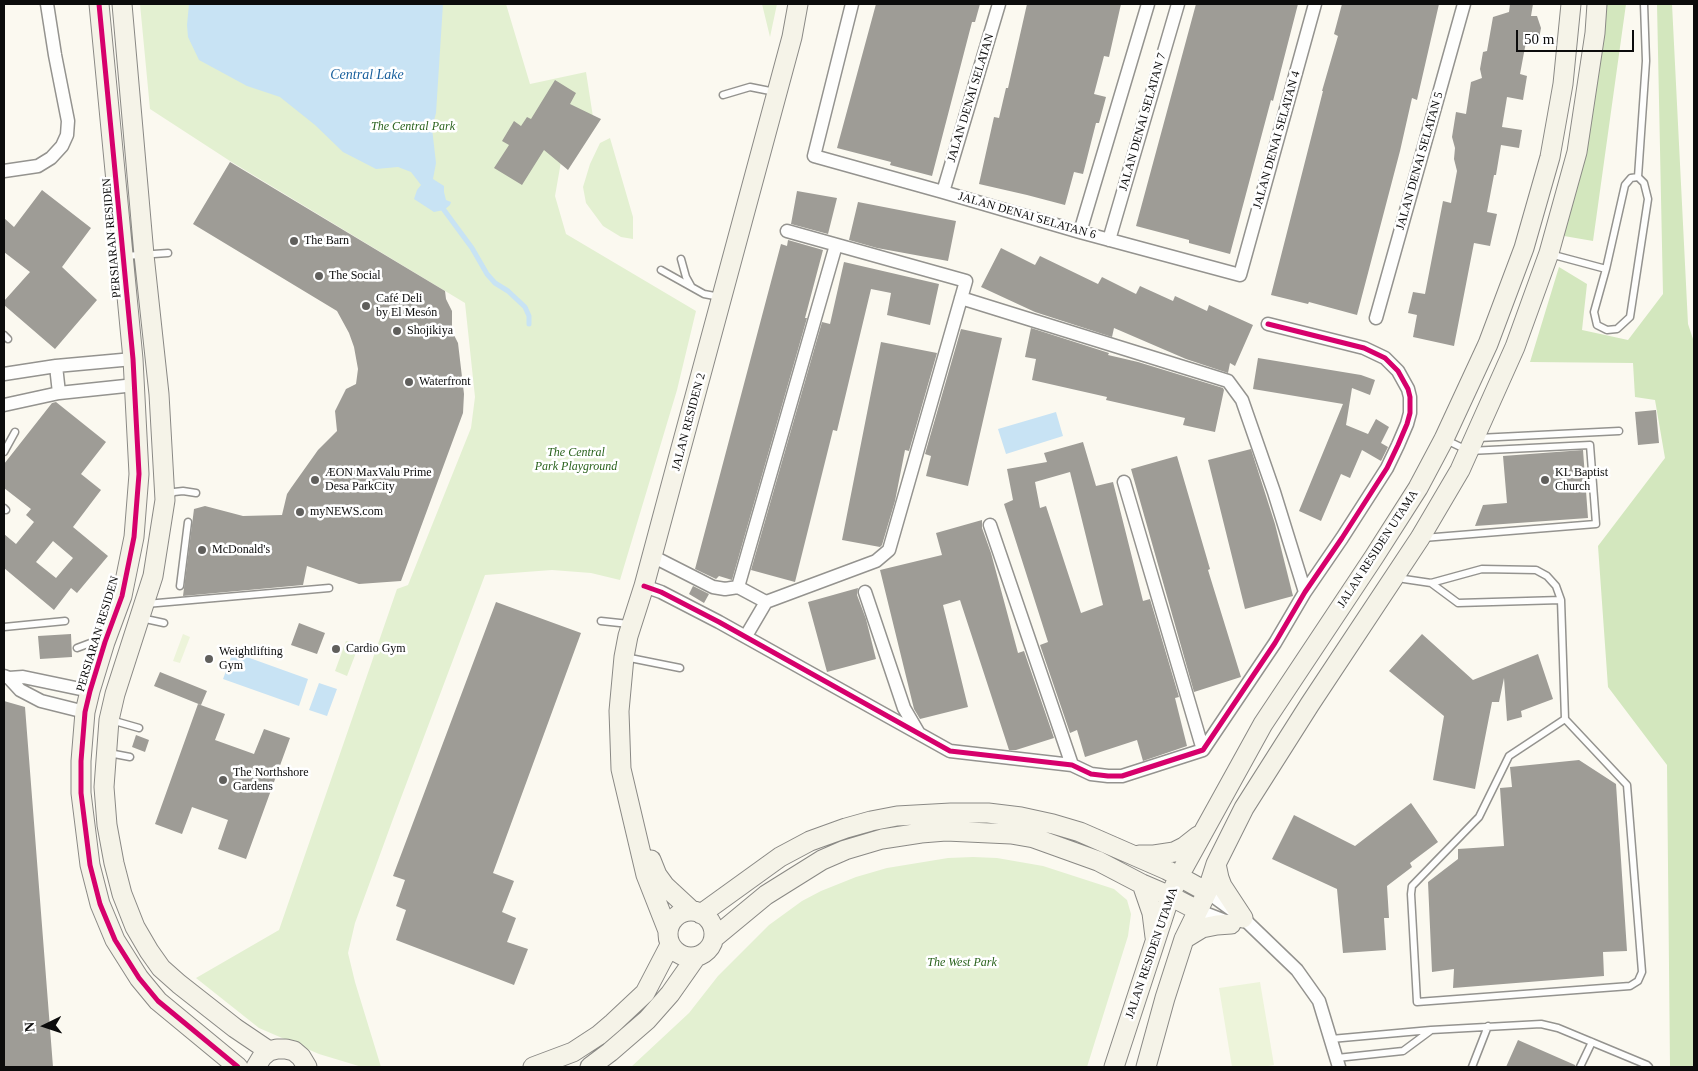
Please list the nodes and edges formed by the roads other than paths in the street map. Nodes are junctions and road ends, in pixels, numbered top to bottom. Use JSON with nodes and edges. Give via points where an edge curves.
{"nodes":[{"id":1,"x":48,"y":4,"type":"edge"},
{"id":2,"x":99,"y":4,"type":"edge"},
{"id":3,"x":122,"y":4,"type":"edge"},
{"id":4,"x":798,"y":4,"type":"edge"},
{"id":5,"x":852,"y":4,"type":"edge"},
{"id":6,"x":999,"y":4,"type":"edge"},
{"id":7,"x":1148,"y":4,"type":"edge"},
{"id":8,"x":1178,"y":4,"type":"edge"},
{"id":9,"x":1315,"y":4,"type":"edge"},
{"id":10,"x":1464,"y":4,"type":"edge"},
{"id":11,"x":1571,"y":4,"type":"edge"},
{"id":12,"x":1597,"y":4,"type":"edge"},
{"id":13,"x":1644,"y":4,"type":"edge"},
{"id":14,"x":776,"y":92,"type":"junction"},
{"id":15,"x":723,"y":95,"type":"dead end"},
{"id":16,"x":4,"y":171,"type":"edge"},
{"id":17,"x":1638,"y":177,"type":"junction"},
{"id":18,"x":943,"y":192,"type":"junction"},
{"id":19,"x":787,"y":231,"type":"dead end"},
{"id":20,"x":1080,"y":232,"type":"junction"},
{"id":21,"x":1109,"y":240,"type":"junction"},
{"id":22,"x":836,"y":245,"type":"junction"},
{"id":23,"x":168,"y":253,"type":"dead end"},
{"id":24,"x":1549,"y":253,"type":"junction"},
{"id":25,"x":144,"y":255,"type":"junction"},
{"id":26,"x":124,"y":256,"type":"junction"},
{"id":27,"x":682,"y":259,"type":"dead end"},
{"id":28,"x":1606,"y":269,"type":"junction"},
{"id":29,"x":661,"y":270,"type":"dead end"},
{"id":30,"x":1240,"y":275,"type":"joint"},
{"id":31,"x":691,"y":287,"type":"junction"},
{"id":32,"x":722,"y":298,"type":"junction"},
{"id":33,"x":961,"y":298,"type":"junction"},
{"id":34,"x":1376,"y":318,"type":"dead end"},
{"id":35,"x":1268,"y":324,"type":"dead end"},
{"id":36,"x":133,"y":359,"type":"junction"},
{"id":37,"x":56,"y":366,"type":"junction"},
{"id":38,"x":4,"y":374,"type":"edge"},
{"id":39,"x":135,"y":385,"type":"junction"},
{"id":40,"x":59,"y":393,"type":"junction"},
{"id":41,"x":4,"y":405,"type":"edge"},
{"id":42,"x":1619,"y":431,"type":"dead end"},
{"id":43,"x":15,"y":432,"type":"dead end"},
{"id":44,"x":1444,"y":439,"type":"junction"},
{"id":45,"x":1471,"y":445,"type":"junction"},
{"id":46,"x":4,"y":452,"type":"edge"},
{"id":47,"x":1124,"y":482,"type":"dead end"},
{"id":48,"x":196,"y":493,"type":"dead end"},
{"id":49,"x":165,"y":500,"type":"junction"},
{"id":50,"x":188,"y":522,"type":"dead end"},
{"id":51,"x":990,"y":525,"type":"dead end"},
{"id":52,"x":1420,"y":538,"type":"junction"},
{"id":53,"x":652,"y":556,"type":"junction"},
{"id":54,"x":1374,"y":557,"type":"junction"},
{"id":55,"x":1395,"y":575,"type":"junction"},
{"id":56,"x":1432,"y":583,"type":"junction"},
{"id":57,"x":180,"y":586,"type":"dead end"},
{"id":58,"x":644,"y":586,"type":"junction"},
{"id":59,"x":738,"y":587,"type":"junction"},
{"id":60,"x":329,"y":588,"type":"dead end"},
{"id":61,"x":865,"y":592,"type":"dead end"},
{"id":62,"x":1305,"y":592,"type":"junction"},
{"id":63,"x":1561,"y":600,"type":"junction"},
{"id":64,"x":766,"y":602,"type":"junction"},
{"id":65,"x":142,"y":610,"type":"junction"},
{"id":66,"x":64,"y":621,"type":"dead end"},
{"id":67,"x":601,"y":621,"type":"dead end"},
{"id":68,"x":164,"y":623,"type":"dead end"},
{"id":69,"x":632,"y":624,"type":"junction"},
{"id":70,"x":4,"y":627,"type":"edge"},
{"id":71,"x":746,"y":636,"type":"junction"},
{"id":72,"x":105,"y":642,"type":"junction"},
{"id":73,"x":77,"y":648,"type":"dead end"},
{"id":74,"x":624,"y":657,"type":"junction"},
{"id":75,"x":680,"y":668,"type":"dead end"},
{"id":76,"x":6,"y":677,"type":"edge"},
{"id":77,"x":90,"y":691,"type":"junction"},
{"id":78,"x":86,"y":712,"type":"junction"},
{"id":79,"x":1565,"y":719,"type":"junction"},
{"id":80,"x":109,"y":720,"type":"junction"},
{"id":81,"x":139,"y":728,"type":"dead end"},
{"id":82,"x":918,"y":733,"type":"junction"},
{"id":83,"x":1203,"y":750,"type":"junction"},
{"id":84,"x":106,"y":752,"type":"junction"},
{"id":85,"x":130,"y":757,"type":"dead end"},
{"id":86,"x":1072,"y":765,"type":"junction"},
{"id":87,"x":1204,"y":831,"type":"junction"},
{"id":88,"x":638,"y":843,"type":"junction"},
{"id":89,"x":1132,"y":854,"type":"junction"},
{"id":90,"x":1216,"y":864,"type":"junction"},
{"id":91,"x":1179,"y":876,"type":"junction"},
{"id":92,"x":1142,"y":884,"type":"junction"},
{"id":93,"x":1206,"y":892,"type":"junction"},
{"id":94,"x":1170,"y":896,"type":"junction"},
{"id":95,"x":1197,"y":910,"type":"junction"},
{"id":96,"x":697,"y":912,"type":"junction"},
{"id":97,"x":1237,"y":921,"type":"junction"},
{"id":98,"x":669,"y":938,"type":"junction"},
{"id":99,"x":714,"y":938,"type":"junction"},
{"id":100,"x":1184,"y":939,"type":"junction"},
{"id":101,"x":1155,"y":943,"type":"junction"},
{"id":102,"x":696,"y":957,"type":"junction"},
{"id":103,"x":1488,"y":1026,"type":"junction"},
{"id":104,"x":1431,"y":1030,"type":"junction"},
{"id":105,"x":1332,"y":1039,"type":"junction"},
{"id":106,"x":1592,"y":1042,"type":"junction"},
{"id":107,"x":269,"y":1051,"type":"junction"},
{"id":108,"x":1338,"y":1062,"type":"edge"},
{"id":109,"x":309,"y":1066,"type":"edge"},
{"id":110,"x":238,"y":1067,"type":"edge"},
{"id":111,"x":256,"y":1067,"type":"edge"},
{"id":112,"x":533,"y":1067,"type":"edge"},
{"id":113,"x":590,"y":1067,"type":"edge"},
{"id":114,"x":1114,"y":1067,"type":"edge"},
{"id":115,"x":1146,"y":1067,"type":"edge"},
{"id":116,"x":1472,"y":1067,"type":"edge"},
{"id":117,"x":1580,"y":1067,"type":"edge"},
{"id":118,"x":1649,"y":1067,"type":"edge"}],
"edges":[{"from":1,"to":16,"type":"street","via":[[68,120],[67,134],[62,146],[38,166]]},
{"from":2,"to":26,"type":"street","name":"PERSIARAN RESIDEN"},
{"from":3,"to":25,"type":"street"},
{"from":4,"to":14,"type":"street","name":"JALAN RESIDEN 2"},
{"from":5,"to":18,"type":"street","name":"JALAN DENAI SELATAN 6","via":[[814,156]]},
{"from":6,"to":18,"type":"street","name":"JALAN DENAI SELATAN"},
{"from":7,"to":20,"type":"street"},
{"from":8,"to":21,"type":"street","name":"JALAN DENAI SELATAN 7"},
{"from":9,"to":30,"type":"street","name":"JALAN DENAI SELATAN 4"},
{"from":10,"to":34,"type":"street","name":"JALAN DENAI SELATAN 5"},
{"from":11,"to":44,"type":"street","name":"JALAN RESIDEN UTAMA","via":[[1563,84],[1539,198],[1505,303]]},
{"from":12,"to":24,"type":"street","name":"JALAN RESIDEN UTAMA","via":[[1577,152]]},
{"from":13,"to":17,"type":"lane","via":[[1646,61]]},
{"from":14,"to":15,"type":"lane","via":[[750,87]]},
{"from":14,"to":32,"type":"street","name":"JALAN RESIDEN 2"},
{"from":17,"to":28,"type":"lane","via":[[1631,178],[1625,185]]},
{"from":17,"to":28,"type":"lane","via":[[1644,182],[1648,199],[1630,317],[1617,329],[1606,330],[1597,325],[1594,312]]},
{"from":18,"to":20,"type":"street","name":"JALAN DENAI SELATAN 6"},
{"from":19,"to":22,"type":"street"},
{"from":20,"to":21,"type":"street","name":"JALAN DENAI SELATAN 6"},
{"from":21,"to":30,"type":"street","name":"JALAN DENAI SELATAN 6"},
{"from":22,"to":33,"type":"street","via":[[966,282]]},
{"from":22,"to":59,"type":"street"},
{"from":23,"to":25,"type":"lane"},
{"from":24,"to":28,"type":"lane"},
{"from":24,"to":45,"type":"street","name":"JALAN RESIDEN UTAMA","via":[[1515,348]]},
{"from":25,"to":26,"type":"lane"},
{"from":25,"to":49,"type":"street","via":[[159,394]]},
{"from":26,"to":36,"type":"street","name":"PERSIARAN RESIDEN"},
{"from":27,"to":31,"type":"lane"},
{"from":29,"to":31,"type":"lane"},
{"from":31,"to":32,"type":"lane"},
{"from":32,"to":53,"type":"street","name":"JALAN RESIDEN 2"},
{"from":33,"to":62,"type":"street","via":[[1228,381],[1245,407]]},
{"from":33,"to":64,"type":"street","via":[[889,550],[876,561]]},
{"from":35,"to":62,"type":"street","via":[[1379,353],[1398,371],[1410,397],[1407,424],[1387,468]]},
{"from":36,"to":37,"type":"street"},
{"from":36,"to":39,"type":"street","name":"PERSIARAN RESIDEN"},
{"from":37,"to":38,"type":"street"},
{"from":37,"to":40,"type":"street"},
{"from":39,"to":40,"type":"street"},
{"from":39,"to":72,"type":"street","name":"PERSIARAN RESIDEN","via":[[139,474],[137,515],[122,596]]},
{"from":40,"to":41,"type":"street"},
{"from":42,"to":45,"type":"lane"},
{"from":43,"to":46,"type":"lane"},
{"from":44,"to":45,"type":"lane"},
{"from":44,"to":54,"type":"street","name":"JALAN RESIDEN UTAMA","via":[[1418,488]]},
{"from":45,"to":52,"type":"street","name":"JALAN RESIDEN UTAMA"},
{"from":45,"to":52,"type":"lane","via":[[1590,445],[1596,524]]},
{"from":47,"to":83,"type":"street"},
{"from":48,"to":49,"type":"lane","via":[[174,492]]},
{"from":49,"to":65,"type":"street","via":[[153,576]]},
{"from":50,"to":57,"type":"lane"},
{"from":51,"to":86,"type":"street"},
{"from":52,"to":55,"type":"street","name":"JALAN RESIDEN UTAMA"},
{"from":53,"to":58,"type":"street","name":"JALAN RESIDEN 2"},
{"from":53,"to":59,"type":"street","via":[[714,586],[725,589]]},
{"from":54,"to":55,"type":"street"},
{"from":54,"to":87,"type":"street","name":"JALAN RESIDEN UTAMA","via":[[1263,724]]},
{"from":55,"to":56,"type":"lane"},
{"from":55,"to":90,"type":"street","name":"JALAN RESIDEN UTAMA","via":[[1256,786]]},
{"from":56,"to":63,"type":"lane","via":[[1458,603]]},
{"from":56,"to":63,"type":"lane","via":[[1482,569],[1536,570],[1556,586]]},
{"from":58,"to":69,"type":"street","name":"JALAN RESIDEN 2"},
{"from":58,"to":71,"type":"street"},
{"from":59,"to":64,"type":"street"},
{"from":60,"to":65,"type":"lane"},
{"from":61,"to":82,"type":"street","via":[[904,708]]},
{"from":62,"to":83,"type":"street"},
{"from":63,"to":79,"type":"lane"},
{"from":64,"to":71,"type":"street"},
{"from":65,"to":68,"type":"lane"},
{"from":65,"to":80,"type":"street"},
{"from":66,"to":70,"type":"lane"},
{"from":67,"to":69,"type":"lane"},
{"from":69,"to":74,"type":"street","name":"JALAN RESIDEN 2"},
{"from":71,"to":82,"type":"street"},
{"from":72,"to":73,"type":"lane","via":[[93,642]]},
{"from":72,"to":77,"type":"street","name":"PERSIARAN RESIDEN"},
{"from":74,"to":75,"type":"lane"},
{"from":74,"to":88,"type":"street","name":"JALAN RESIDEN 2","via":[[619,711],[621,770]]},
{"from":76,"to":77,"type":"street","via":[[23,677]]},
{"from":76,"to":78,"type":"street","via":[[20,690],[41,700]]},
{"from":77,"to":78,"type":"street","name":"PERSIARAN RESIDEN"},
{"from":78,"to":110,"type":"street","name":"PERSIARAN RESIDEN","via":[[80,760],[90,865],[100,904],[115,940],[139,978],[158,1000]]},
{"from":79,"to":79,"type":"lane","via":[[1627,785],[1642,972],[1638,981],[1630,986],[1417,1002],[1412,886],[1479,817],[1509,756]]},
{"from":80,"to":81,"type":"lane"},
{"from":80,"to":84,"type":"street"},
{"from":82,"to":86,"type":"street","via":[[950,751]]},
{"from":83,"to":86,"type":"street","via":[[1122,776],[1091,774]]},
{"from":84,"to":85,"type":"lane"},
{"from":84,"to":107,"type":"street","via":[[107,825],[122,894],[135,927],[161,968]]},
{"from":87,"to":89,"type":"street","via":[[1174,852]]},
{"from":87,"to":91,"type":"street","name":"JALAN RESIDEN UTAMA"},
{"from":88,"to":96,"type":"street","name":"JALAN RESIDEN 2","via":[[665,886]]},
{"from":88,"to":98,"type":"street","name":"JALAN RESIDEN 2"},
{"from":89,"to":91,"type":"street"},
{"from":89,"to":96,"type":"street","via":[[1080,832],[1021,817],[988,813],[897,816],[846,828],[810,841]]},
{"from":90,"to":93,"type":"street","name":"JALAN RESIDEN UTAMA"},
{"from":90,"to":97,"type":"street"},
{"from":91,"to":93,"type":"street"},
{"from":91,"to":94,"type":"street","name":"JALAN RESIDEN UTAMA"},
{"from":92,"to":94,"type":"street"},
{"from":92,"to":99,"type":"street","via":[[1098,861],[1034,838],[978,831],[921,832],[882,839],[822,860],[766,894]]},
{"from":92,"to":101,"type":"street","via":[[1152,913]]},
{"from":93,"to":95,"type":"street","name":"JALAN RESIDEN UTAMA"},
{"from":93,"to":97,"type":"street"},
{"from":94,"to":95,"type":"street"},
{"from":94,"to":101,"type":"street","name":"JALAN RESIDEN UTAMA"},
{"from":95,"to":97,"type":"street"},
{"from":95,"to":100,"type":"street","name":"JALAN RESIDEN UTAMA"},
{"from":96,"to":98,"type":"street","via":[[676,916],[671,922]]},
{"from":96,"to":99,"type":"street","via":[[712,924]]},
{"from":97,"to":100,"type":"street","via":[[1202,928]]},
{"from":97,"to":105,"type":"street","via":[[1263,935],[1297,970],[1319,1001]]},
{"from":98,"to":102,"type":"street","via":[[681,956]]},
{"from":98,"to":112,"type":"street","via":[[644,993],[613,1023],[573,1052]]},
{"from":99,"to":102,"type":"street","via":[[710,947]]},
{"from":100,"to":115,"type":"street","name":"JALAN RESIDEN UTAMA"},
{"from":101,"to":114,"type":"street","name":"JALAN RESIDEN UTAMA"},
{"from":102,"to":113,"type":"street","via":[[647,1020]]},
{"from":103,"to":104,"type":"lane"},
{"from":103,"to":106,"type":"lane","via":[[1541,1024]]},
{"from":103,"to":116,"type":"lane"},
{"from":104,"to":105,"type":"lane"},
{"from":104,"to":108,"type":"lane","via":[[1403,1051]]},
{"from":105,"to":108,"type":"street"},
{"from":106,"to":117,"type":"lane"},
{"from":106,"to":118,"type":"lane"},
{"from":107,"to":109,"type":"street","via":[[294,1051]]},
{"from":107,"to":111,"type":"street"}]}
